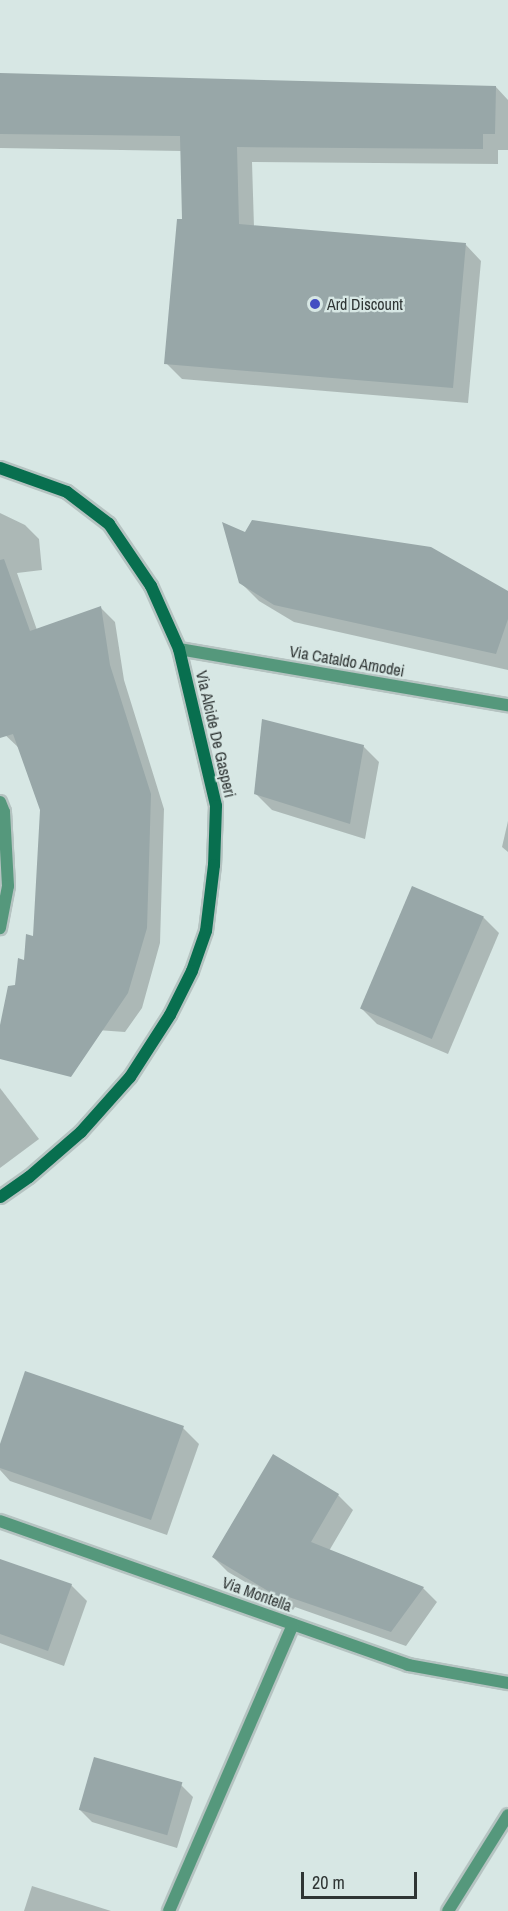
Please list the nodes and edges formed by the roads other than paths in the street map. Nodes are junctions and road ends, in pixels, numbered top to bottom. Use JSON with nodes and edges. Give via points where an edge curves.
{"nodes":[{"id":1,"x":0,"y":468,"type":"edge"},
{"id":2,"x":180,"y":649,"type":"junction"},
{"id":3,"x":508,"y":705,"type":"edge"},
{"id":4,"x":0,"y":802,"type":"edge"},
{"id":5,"x":3,"y":840,"type":"edge"},
{"id":6,"x":0,"y":928,"type":"edge"},
{"id":7,"x":0,"y":1197,"type":"edge"},
{"id":8,"x":0,"y":1521,"type":"edge"},
{"id":9,"x":293,"y":1625,"type":"junction"},
{"id":10,"x":508,"y":1683,"type":"edge"},
{"id":11,"x":508,"y":1815,"type":"edge"},
{"id":12,"x":169,"y":1911,"type":"edge"},
{"id":13,"x":448,"y":1911,"type":"edge"}],
"edges":[{"from":1,"to":2,"type":"street","name":"Via Alcide De Gasperi","via":[[67,492],[109,524],[151,586]]},
{"from":2,"to":3,"type":"street","name":"Via Cataldo Amodei"},
{"from":2,"to":7,"type":"street","name":"Via Alcide De Gasperi","via":[[216,806],[206,931],[170,1015],[130,1077],[81,1132]]},
{"from":4,"to":5,"type":"street","via":[[4,812]]},
{"from":5,"to":6,"type":"street","via":[[8,886]]},
{"from":8,"to":9,"type":"street","name":"Via Montella"},
{"from":9,"to":10,"type":"street","name":"Via Montella","via":[[408,1665]]},
{"from":9,"to":12,"type":"street"},
{"from":11,"to":13,"type":"street"}]}
